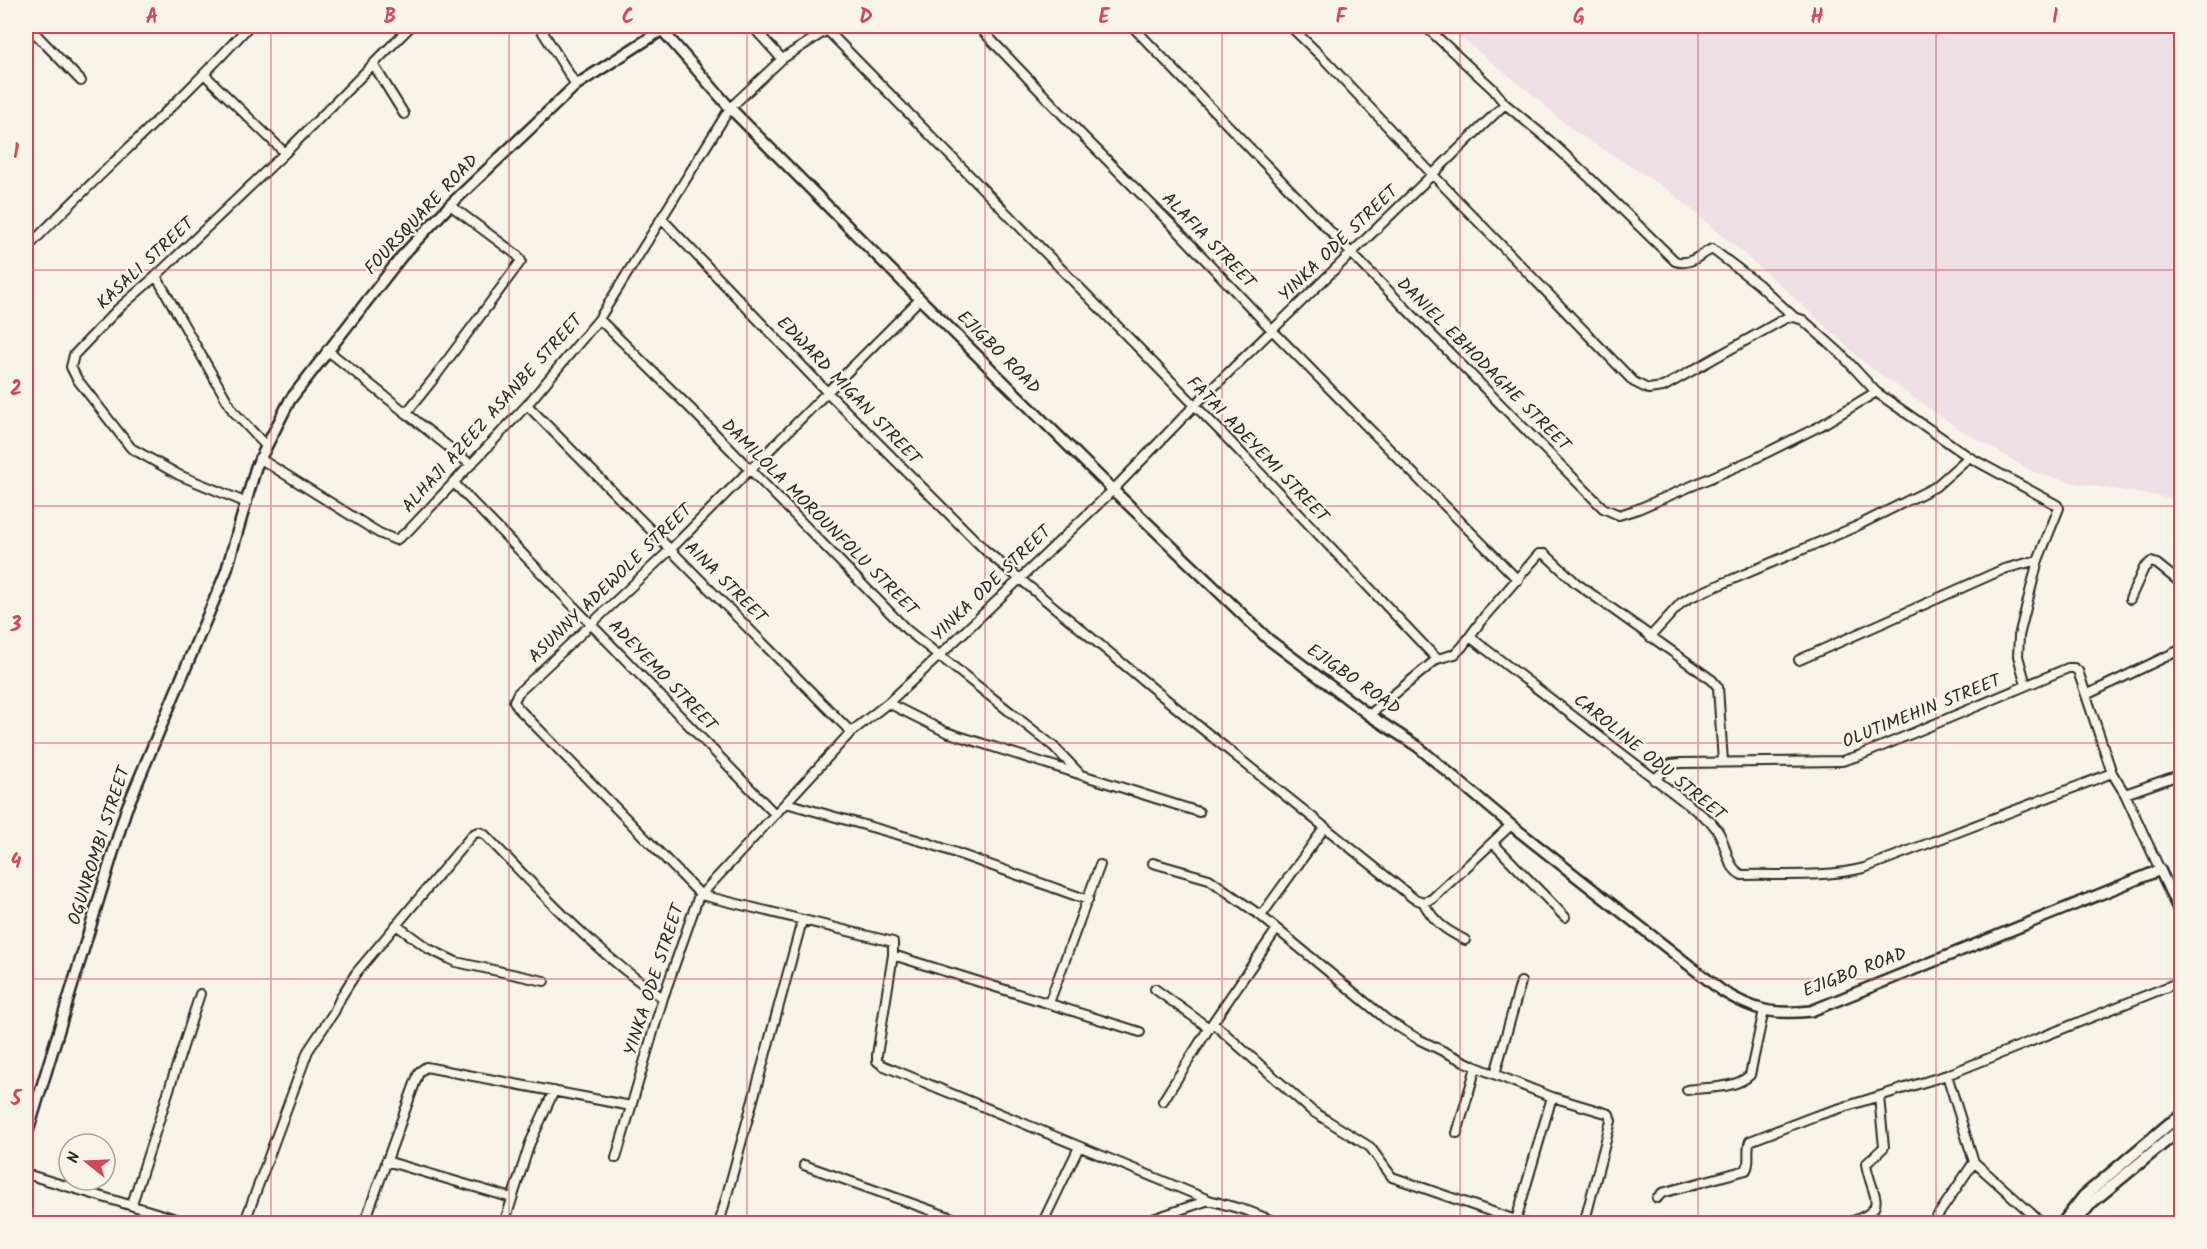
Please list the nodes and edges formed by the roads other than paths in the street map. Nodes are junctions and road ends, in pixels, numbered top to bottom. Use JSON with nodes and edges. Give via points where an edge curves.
{"nodes":[{"id":1,"x":28,"y":26,"type":"edge"},
{"id":2,"x":249,"y":26,"type":"edge"},
{"id":3,"x":411,"y":26,"type":"edge"},
{"id":4,"x":539,"y":26,"type":"edge"},
{"id":5,"x":752,"y":26,"type":"edge"},
{"id":6,"x":978,"y":26,"type":"edge"},
{"id":7,"x":1132,"y":26,"type":"edge"},
{"id":8,"x":1290,"y":26,"type":"edge"},
{"id":9,"x":1425,"y":26,"type":"edge"},
{"id":10,"x":661,"y":28,"type":"edge"},
{"id":11,"x":782,"y":59,"type":"junction"},
{"id":12,"x":374,"y":64,"type":"junction"},
{"id":13,"x":204,"y":75,"type":"junction"},
{"id":14,"x":81,"y":81,"type":"dead end"},
{"id":15,"x":576,"y":85,"type":"junction"},
{"id":16,"x":1505,"y":104,"type":"junction"},
{"id":17,"x":730,"y":108,"type":"junction"},
{"id":18,"x":404,"y":114,"type":"dead end"},
{"id":19,"x":285,"y":153,"type":"junction"},
{"id":20,"x":1432,"y":174,"type":"junction"},
{"id":21,"x":450,"y":205,"type":"junction"},
{"id":22,"x":662,"y":219,"type":"junction"},
{"id":23,"x":26,"y":249,"type":"edge"},
{"id":24,"x":1352,"y":254,"type":"junction"},
{"id":25,"x":156,"y":276,"type":"junction"},
{"id":26,"x":920,"y":299,"type":"junction"},
{"id":27,"x":1794,"y":317,"type":"junction"},
{"id":28,"x":599,"y":319,"type":"junction"},
{"id":29,"x":1272,"y":330,"type":"junction"},
{"id":30,"x":327,"y":350,"type":"junction"},
{"id":31,"x":1876,"y":392,"type":"junction"},
{"id":32,"x":828,"y":393,"type":"junction"},
{"id":33,"x":527,"y":405,"type":"junction"},
{"id":34,"x":1194,"y":406,"type":"junction"},
{"id":35,"x":406,"y":412,"type":"junction"},
{"id":36,"x":266,"y":446,"type":"junction"},
{"id":37,"x":259,"y":458,"type":"junction"},
{"id":38,"x":1969,"y":458,"type":"junction"},
{"id":39,"x":470,"y":464,"type":"junction"},
{"id":40,"x":750,"y":471,"type":"junction"},
{"id":41,"x":453,"y":482,"type":"junction"},
{"id":42,"x":1113,"y":490,"type":"junction"},
{"id":43,"x":247,"y":503,"type":"junction"},
{"id":44,"x":671,"y":549,"type":"junction"},
{"id":45,"x":2038,"y":560,"type":"junction"},
{"id":46,"x":1018,"y":579,"type":"junction"},
{"id":47,"x":1518,"y":580,"type":"junction"},
{"id":48,"x":2181,"y":584,"type":"edge"},
{"id":49,"x":2130,"y":599,"type":"dead end"},
{"id":50,"x":592,"y":625,"type":"junction"},
{"id":51,"x":1470,"y":637,"type":"junction"},
{"id":52,"x":1650,"y":637,"type":"junction"},
{"id":53,"x":2181,"y":649,"type":"edge"},
{"id":54,"x":939,"y":656,"type":"junction"},
{"id":55,"x":1437,"y":659,"type":"junction"},
{"id":56,"x":1799,"y":660,"type":"dead end"},
{"id":57,"x":2026,"y":685,"type":"junction"},
{"id":58,"x":2086,"y":695,"type":"junction"},
{"id":59,"x":888,"y":703,"type":"junction"},
{"id":60,"x":1369,"y":715,"type":"junction"},
{"id":61,"x":851,"y":732,"type":"junction"},
{"id":62,"x":1723,"y":762,"type":"junction"},
{"id":63,"x":2112,"y":773,"type":"junction"},
{"id":64,"x":2181,"y":774,"type":"edge"},
{"id":65,"x":1081,"y":775,"type":"junction"},
{"id":66,"x":1654,"y":780,"type":"junction"},
{"id":67,"x":2125,"y":794,"type":"junction"},
{"id":68,"x":786,"y":803,"type":"junction"},
{"id":69,"x":1199,"y":812,"type":"dead end"},
{"id":70,"x":775,"y":814,"type":"junction"},
{"id":71,"x":1511,"y":825,"type":"junction"},
{"id":72,"x":1325,"y":827,"type":"junction"},
{"id":73,"x":1493,"y":843,"type":"junction"},
{"id":74,"x":1153,"y":863,"type":"dead end"},
{"id":75,"x":1100,"y":865,"type":"dead end"},
{"id":76,"x":2160,"y":870,"type":"junction"},
{"id":77,"x":700,"y":895,"type":"junction"},
{"id":78,"x":1088,"y":900,"type":"junction"},
{"id":79,"x":1423,"y":902,"type":"junction"},
{"id":80,"x":1261,"y":916,"type":"junction"},
{"id":81,"x":1565,"y":916,"type":"dead end"},
{"id":82,"x":2181,"y":917,"type":"edge"},
{"id":83,"x":802,"y":921,"type":"junction"},
{"id":84,"x":396,"y":925,"type":"junction"},
{"id":85,"x":1278,"y":929,"type":"junction"},
{"id":86,"x":1465,"y":940,"type":"dead end"},
{"id":87,"x":893,"y":955,"type":"junction"},
{"id":88,"x":544,"y":981,"type":"dead end"},
{"id":89,"x":2181,"y":981,"type":"edge"},
{"id":90,"x":1521,"y":982,"type":"dead end"},
{"id":91,"x":1155,"y":989,"type":"dead end"},
{"id":92,"x":200,"y":994,"type":"dead end"},
{"id":93,"x":663,"y":998,"type":"junction"},
{"id":94,"x":1049,"y":1003,"type":"junction"},
{"id":95,"x":1764,"y":1011,"type":"junction"},
{"id":96,"x":1211,"y":1026,"type":"junction"},
{"id":97,"x":1140,"y":1032,"type":"dead end"},
{"id":98,"x":1476,"y":1067,"type":"junction"},
{"id":99,"x":1495,"y":1074,"type":"junction"},
{"id":100,"x":1947,"y":1075,"type":"junction"},
{"id":101,"x":554,"y":1090,"type":"junction"},
{"id":102,"x":1687,"y":1090,"type":"dead end"},
{"id":103,"x":1552,"y":1097,"type":"junction"},
{"id":104,"x":1879,"y":1097,"type":"junction"},
{"id":105,"x":1164,"y":1101,"type":"dead end"},
{"id":106,"x":632,"y":1106,"type":"junction"},
{"id":107,"x":2181,"y":1116,"type":"edge"},
{"id":108,"x":2181,"y":1128,"type":"edge"},
{"id":109,"x":1457,"y":1133,"type":"dead end"},
{"id":110,"x":26,"y":1138,"type":"edge"},
{"id":111,"x":1079,"y":1147,"type":"junction"},
{"id":112,"x":616,"y":1158,"type":"dead end"},
{"id":113,"x":386,"y":1161,"type":"junction"},
{"id":114,"x":1974,"y":1162,"type":"junction"},
{"id":115,"x":804,"y":1165,"type":"dead end"},
{"id":116,"x":26,"y":1174,"type":"edge"},
{"id":117,"x":512,"y":1198,"type":"junction"},
{"id":118,"x":1657,"y":1198,"type":"dead end"},
{"id":119,"x":1209,"y":1200,"type":"junction"},
{"id":120,"x":132,"y":1204,"type":"junction"},
{"id":121,"x":1153,"y":1219,"type":"dead end"},
{"id":122,"x":1516,"y":1220,"type":"junction"},
{"id":123,"x":193,"y":1224,"type":"edge"},
{"id":124,"x":244,"y":1224,"type":"edge"},
{"id":125,"x":364,"y":1224,"type":"edge"},
{"id":126,"x":504,"y":1224,"type":"edge"},
{"id":127,"x":718,"y":1224,"type":"edge"},
{"id":128,"x":969,"y":1224,"type":"edge"},
{"id":129,"x":1042,"y":1224,"type":"edge"},
{"id":130,"x":1281,"y":1224,"type":"edge"},
{"id":131,"x":1527,"y":1224,"type":"edge"},
{"id":132,"x":1584,"y":1224,"type":"edge"},
{"id":133,"x":1844,"y":1224,"type":"edge"},
{"id":134,"x":1932,"y":1224,"type":"edge"},
{"id":135,"x":2043,"y":1224,"type":"edge"},
{"id":136,"x":2062,"y":1224,"type":"edge"},
{"id":137,"x":2074,"y":1224,"type":"edge"}],
"edges":[{"from":1,"to":14,"type":"street"},
{"from":2,"to":13,"type":"street"},
{"from":3,"to":12,"type":"street","name":"KASALI STREET"},
{"from":4,"to":15,"type":"street"},
{"from":5,"to":11,"type":"street"},
{"from":6,"to":29,"type":"street","name":"ALAFIA STREET"},
{"from":7,"to":24,"type":"street","name":"DANIEL EBHODAGHE STREET"},
{"from":8,"to":20,"type":"street"},
{"from":9,"to":16,"type":"street"},
{"from":10,"to":15,"type":"street","name":"FOURSQUARE ROAD"},
{"from":10,"to":17,"type":"street","name":"EJIGBO ROAD"},
{"from":11,"to":17,"type":"street","name":"FATAI ADEYEMI STREET"},
{"from":11,"to":34,"type":"street","name":"FATAI ADEYEMI STREET","via":[[827,30]]},
{"from":12,"to":18,"type":"street"},
{"from":12,"to":19,"type":"street","name":"KASALI STREET"},
{"from":13,"to":19,"type":"street"},
{"from":13,"to":23,"type":"street"},
{"from":15,"to":21,"type":"street","name":"FOURSQUARE ROAD"},
{"from":16,"to":20,"type":"street","name":"YINKA ODE STREET"},
{"from":16,"to":27,"type":"street","via":[[1550,141],[1675,261],[1690,262],[1713,249]]},
{"from":17,"to":22,"type":"street","name":"ALHAJI AZEEZ ASANBE STREET"},
{"from":17,"to":26,"type":"street","name":"EJIGBO ROAD"},
{"from":19,"to":25,"type":"street","name":"KASALI STREET"},
{"from":20,"to":24,"type":"street","name":"YINKA ODE STREET"},
{"from":20,"to":27,"type":"street","via":[[1634,382],[1648,389],[1663,387]]},
{"from":21,"to":30,"type":"street","name":"FOURSQUARE ROAD","via":[[402,256]]},
{"from":21,"to":35,"type":"street","via":[[521,261]]},
{"from":22,"to":28,"type":"street","name":"ALHAJI AZEEZ ASANBE STREET"},
{"from":22,"to":32,"type":"street","name":"EDWARD MIGAN STREET"},
{"from":24,"to":29,"type":"street","name":"YINKA ODE STREET"},
{"from":24,"to":31,"type":"street","name":"DANIEL EBHODAGHE STREET","via":[[1603,508],[1619,515],[1752,460]]},
{"from":25,"to":36,"type":"street","via":[[233,411]]},
{"from":25,"to":43,"type":"street","name":"KASALI STREET","via":[[74,355],[71,367],[131,448],[179,476]]},
{"from":26,"to":32,"type":"street","name":"ASUNNY ADEWOLE STREET"},
{"from":26,"to":42,"type":"street","name":"EJIGBO ROAD"},
{"from":27,"to":31,"type":"street","via":[[1803,320],[1840,353]]},
{"from":28,"to":33,"type":"street","name":"ALHAJI AZEEZ ASANBE STREET"},
{"from":28,"to":40,"type":"street","name":"DAMILOLA MOROUNFOLU STREET"},
{"from":29,"to":34,"type":"street","name":"YINKA ODE STREET"},
{"from":29,"to":47,"type":"street","name":"ALAFIA STREET"},
{"from":30,"to":35,"type":"street"},
{"from":30,"to":36,"type":"street","name":"FOURSQUARE ROAD","via":[[290,400]]},
{"from":31,"to":38,"type":"street"},
{"from":32,"to":40,"type":"street","name":"ASUNNY ADEWOLE STREET"},
{"from":32,"to":46,"type":"street","name":"EDWARD MIGAN STREET","via":[[986,552]]},
{"from":33,"to":39,"type":"street","name":"ALHAJI AZEEZ ASANBE STREET"},
{"from":33,"to":44,"type":"street","name":"AINA STREET"},
{"from":34,"to":42,"type":"street","name":"YINKA ODE STREET"},
{"from":34,"to":55,"type":"street","name":"FATAI ADEYEMI STREET"},
{"from":35,"to":39,"type":"street"},
{"from":36,"to":37,"type":"street","name":"FOURSQUARE ROAD"},
{"from":37,"to":41,"type":"street","name":"ALHAJI AZEEZ ASANBE STREET","via":[[396,540]]},
{"from":37,"to":43,"type":"street","name":"FOURSQUARE ROAD"},
{"from":38,"to":45,"type":"street","via":[[2059,508]]},
{"from":38,"to":52,"type":"street","via":[[1935,487],[1855,527],[1691,597]]},
{"from":39,"to":41,"type":"street","name":"ALHAJI AZEEZ ASANBE STREET"},
{"from":40,"to":44,"type":"street","name":"ASUNNY ADEWOLE STREET"},
{"from":40,"to":54,"type":"street","name":"DAMILOLA MOROUNFOLU STREET","via":[[907,630]]},
{"from":41,"to":50,"type":"street","name":"ADEYEMO STREET"},
{"from":42,"to":46,"type":"street","name":"YINKA ODE STREET"},
{"from":42,"to":60,"type":"street","name":"EJIGBO ROAD","via":[[1268,639]]},
{"from":43,"to":110,"type":"street","name":"OGUNROMBI STREET","via":[[226,572],[126,810]]},
{"from":44,"to":50,"type":"street","name":"ASUNNY ADEWOLE STREET"},
{"from":44,"to":61,"type":"street","name":"AINA STREET"},
{"from":45,"to":56,"type":"street","via":[[2004,568]]},
{"from":45,"to":57,"type":"street","via":[[2018,648]]},
{"from":46,"to":54,"type":"street","name":"YINKA ODE STREET"},
{"from":46,"to":72,"type":"street","name":"EDWARD MIGAN STREET"},
{"from":47,"to":51,"type":"street"},
{"from":47,"to":52,"type":"street","via":[[1539,554],[1545,554],[1576,583]]},
{"from":48,"to":49,"type":"street","via":[[2151,562],[2144,568]]},
{"from":50,"to":70,"type":"street","name":"ADEYEMO STREET"},
{"from":50,"to":77,"type":"street","name":"ASUNNY ADEWOLE STREET","via":[[514,701]]},
{"from":51,"to":55,"type":"street","via":[[1455,654]]},
{"from":51,"to":66,"type":"street","name":"CAROLINE ODU STREET"},
{"from":52,"to":62,"type":"street","via":[[1718,687]]},
{"from":53,"to":58,"type":"street"},
{"from":54,"to":59,"type":"street","name":"YINKA ODE STREET"},
{"from":54,"to":65,"type":"street","name":"DAMILOLA MOROUNFOLU STREET","via":[[1053,746]]},
{"from":55,"to":60,"type":"street"},
{"from":57,"to":58,"type":"street","name":"OLUTIMEHIN STREET","via":[[2074,668]]},
{"from":57,"to":62,"type":"street","name":"OLUTIMEHIN STREET","via":[[1842,761]]},
{"from":58,"to":63,"type":"street"},
{"from":59,"to":61,"type":"street","name":"YINKA ODE STREET"},
{"from":59,"to":65,"type":"street","via":[[946,732]]},
{"from":60,"to":71,"type":"street","name":"EJIGBO ROAD","via":[[1417,746]]},
{"from":61,"to":68,"type":"street","name":"YINKA ODE STREET"},
{"from":62,"to":66,"type":"street","name":"OLUTIMEHIN STREET","via":[[1671,764]]},
{"from":63,"to":66,"type":"street","name":"CAROLINE ODU STREET","via":[[1864,868],[1828,874],[1735,872],[1711,822]]},
{"from":63,"to":67,"type":"street"},
{"from":64,"to":67,"type":"street"},
{"from":65,"to":69,"type":"street"},
{"from":67,"to":76,"type":"street"},
{"from":68,"to":70,"type":"street","name":"YINKA ODE STREET"},
{"from":68,"to":78,"type":"street","via":[[928,843]]},
{"from":70,"to":77,"type":"street","name":"YINKA ODE STREET"},
{"from":71,"to":73,"type":"street"},
{"from":71,"to":95,"type":"street","name":"EJIGBO ROAD","via":[[1722,991]]},
{"from":72,"to":79,"type":"street","name":"EDWARD MIGAN STREET"},
{"from":72,"to":80,"type":"street"},
{"from":73,"to":79,"type":"street","via":[[1432,899]]},
{"from":73,"to":81,"type":"street"},
{"from":74,"to":80,"type":"street","via":[[1205,878]]},
{"from":75,"to":78,"type":"street"},
{"from":76,"to":82,"type":"street"},
{"from":76,"to":95,"type":"street","name":"EJIGBO ROAD","via":[[1811,1011]]},
{"from":77,"to":83,"type":"street"},
{"from":77,"to":93,"type":"street","name":"YINKA ODE STREET"},
{"from":78,"to":94,"type":"street"},
{"from":79,"to":86,"type":"street","via":[[1433,919]]},
{"from":80,"to":85,"type":"street"},
{"from":83,"to":87,"type":"street","via":[[889,940],[893,942]]},
{"from":83,"to":127,"type":"street"},
{"from":84,"to":88,"type":"street","via":[[429,949],[456,962]]},
{"from":84,"to":93,"type":"street","via":[[473,834],[479,832],[618,966]]},
{"from":84,"to":124,"type":"street","via":[[356,973],[308,1051]]},
{"from":85,"to":96,"type":"street"},
{"from":85,"to":98,"type":"street","via":[[1387,1020]]},
{"from":87,"to":94,"type":"street"},
{"from":87,"to":111,"type":"street","via":[[878,1061]]},
{"from":89,"to":100,"type":"street"},
{"from":90,"to":99,"type":"street"},
{"from":91,"to":96,"type":"street"},
{"from":92,"to":120,"type":"street"},
{"from":93,"to":106,"type":"street","name":"YINKA ODE STREET"},
{"from":94,"to":97,"type":"street"},
{"from":95,"to":102,"type":"street","via":[[1750,1075],[1736,1083]]},
{"from":96,"to":105,"type":"street"},
{"from":96,"to":122,"type":"street","via":[[1312,1111],[1370,1147],[1392,1177]]},
{"from":98,"to":99,"type":"street"},
{"from":98,"to":109,"type":"street"},
{"from":99,"to":103,"type":"street"},
{"from":100,"to":104,"type":"street"},
{"from":100,"to":114,"type":"street"},
{"from":101,"to":106,"type":"street"},
{"from":101,"to":113,"type":"street","via":[[426,1067],[419,1072]]},
{"from":101,"to":117,"type":"street","via":[[530,1143]]},
{"from":103,"to":122,"type":"street"},
{"from":103,"to":132,"type":"street","via":[[1611,1117]]},
{"from":104,"to":118,"type":"street","via":[[1750,1141],[1746,1170],[1662,1193]]},
{"from":104,"to":133,"type":"street","via":[[1884,1147],[1866,1164],[1877,1196],[1876,1205]]},
{"from":106,"to":112,"type":"street","name":"YINKA ODE STREET"},
{"from":107,"to":136,"type":"main road","via":[[2084,1196]]},
{"from":108,"to":137,"type":"main road","via":[[2091,1203]]},
{"from":111,"to":119,"type":"street"},
{"from":111,"to":129,"type":"street"},
{"from":113,"to":117,"type":"street"},
{"from":113,"to":125,"type":"street"},
{"from":114,"to":134,"type":"street"},
{"from":114,"to":135,"type":"street"},
{"from":115,"to":128,"type":"street"},
{"from":116,"to":120,"type":"street"},
{"from":117,"to":126,"type":"street"},
{"from":119,"to":121,"type":"street"},
{"from":119,"to":130,"type":"street"},
{"from":120,"to":123,"type":"street"},
{"from":122,"to":131,"type":"street"}]}
